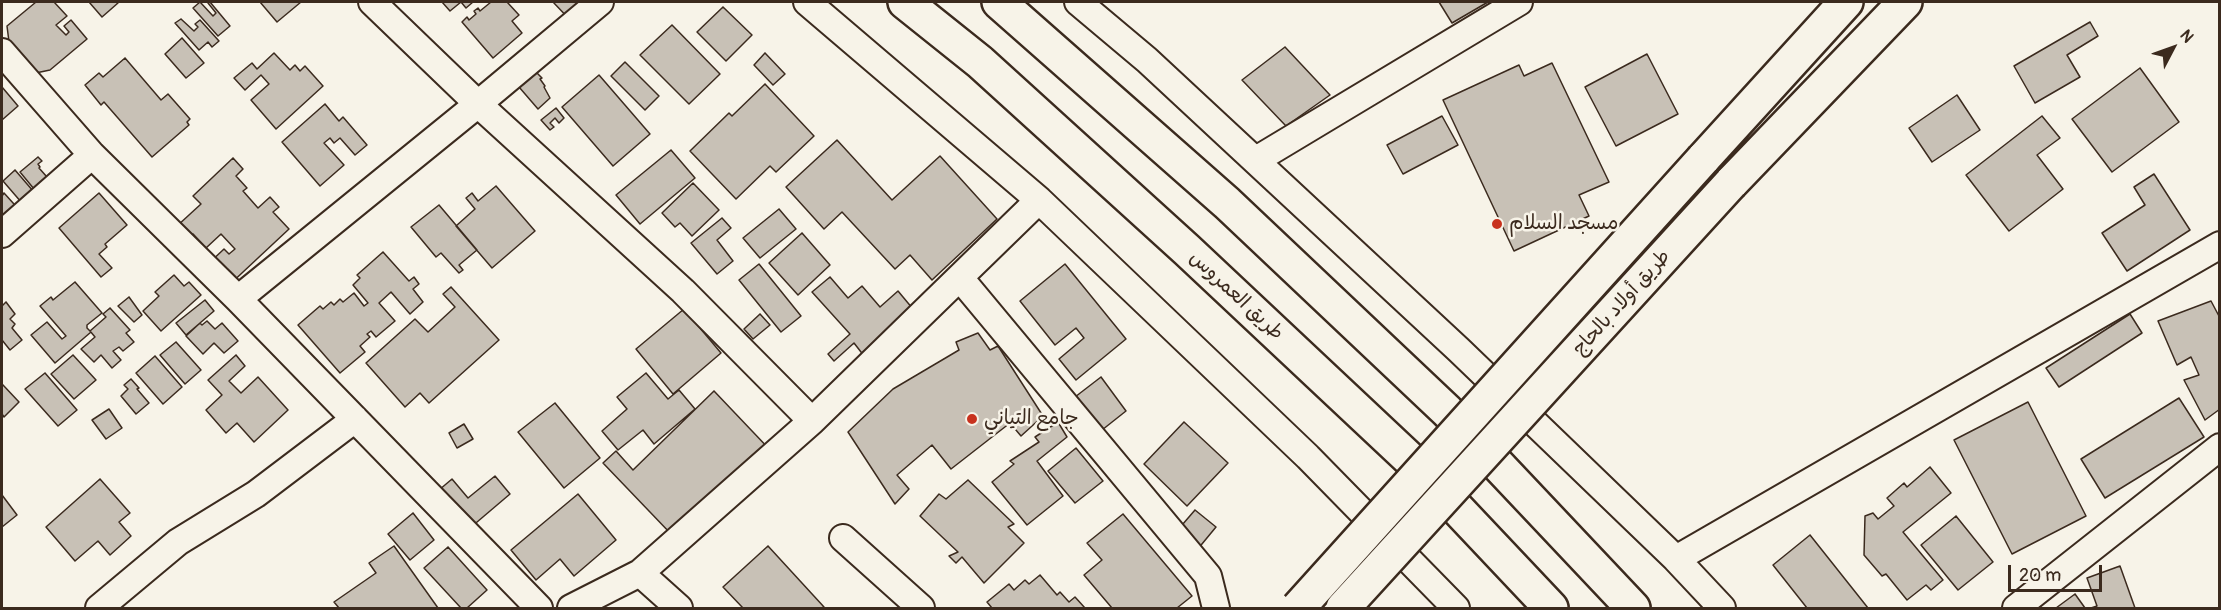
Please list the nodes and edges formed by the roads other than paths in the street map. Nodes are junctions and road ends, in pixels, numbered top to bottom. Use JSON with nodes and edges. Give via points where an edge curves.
{"nodes":[{"id":1,"x":372,"y":2,"type":"edge"},
{"id":2,"x":600,"y":2,"type":"edge"},
{"id":3,"x":807,"y":2,"type":"edge"},
{"id":4,"x":905,"y":2,"type":"edge"},
{"id":5,"x":999,"y":2,"type":"edge"},
{"id":6,"x":1078,"y":2,"type":"edge"},
{"id":7,"x":1519,"y":2,"type":"edge"},
{"id":8,"x":1846,"y":2,"type":"edge"},
{"id":9,"x":1905,"y":2,"type":"edge"},
{"id":10,"x":2,"y":52,"type":"edge"},
{"id":11,"x":478,"y":104,"type":"junction"},
{"id":12,"x":92,"y":154,"type":"junction"},
{"id":13,"x":1256,"y":159,"type":"junction"},
{"id":14,"x":1039,"y":200,"type":"junction"},
{"id":15,"x":2,"y":234,"type":"edge"},
{"id":16,"x":2220,"y":245,"type":"edge"},
{"id":17,"x":960,"y":278,"type":"junction"},
{"id":18,"x":238,"y":299,"type":"junction"},
{"id":19,"x":355,"y":419,"type":"junction"},
{"id":20,"x":812,"y":421,"type":"junction"},
{"id":21,"x":2220,"y":447,"type":"edge"},
{"id":22,"x":843,"y":538,"type":"dead end"},
{"id":23,"x":1676,"y":559,"type":"junction"},
{"id":24,"x":640,"y":573,"type":"junction"},
{"id":25,"x":99,"y":609,"type":"edge"},
{"id":26,"x":539,"y":609,"type":"edge"},
{"id":27,"x":571,"y":609,"type":"edge"},
{"id":28,"x":679,"y":609,"type":"edge"},
{"id":29,"x":921,"y":609,"type":"edge"},
{"id":30,"x":1216,"y":609,"type":"edge"},
{"id":31,"x":1298,"y":609,"type":"edge"},
{"id":32,"x":1343,"y":609,"type":"edge"},
{"id":33,"x":1456,"y":609,"type":"edge"},
{"id":34,"x":1551,"y":609,"type":"edge"},
{"id":35,"x":1633,"y":609,"type":"edge"},
{"id":36,"x":1722,"y":609,"type":"edge"},
{"id":37,"x":2016,"y":609,"type":"edge"}],
"edges":[{"from":1,"to":11,"type":"street"},
{"from":2,"to":11,"type":"street"},
{"from":3,"to":14,"type":"street"},
{"from":4,"to":34,"type":"main road","name":"طريق العمروس","via":[[988,69],[1416,465]]},
{"from":5,"to":35,"type":"main road","via":[[1227,203],[1447,411]]},
{"from":6,"to":13,"type":"street"},
{"from":7,"to":13,"type":"street"},
{"from":8,"to":31,"type":"main road","name":"طريق أولاد بالحاج","bridge":true},
{"from":9,"to":32,"type":"main road","name":"طريق أولاد بالحاج","bridge":true,"via":[[1731,183]]},
{"from":10,"to":12,"type":"street"},
{"from":11,"to":18,"type":"street"},
{"from":11,"to":20,"type":"street","via":[[683,291]]},
{"from":12,"to":15,"type":"street"},
{"from":12,"to":18,"type":"street"},
{"from":13,"to":23,"type":"street"},
{"from":14,"to":17,"type":"street"},
{"from":14,"to":33,"type":"street","via":[[1308,458]]},
{"from":16,"to":23,"type":"street"},
{"from":17,"to":20,"type":"street"},
{"from":17,"to":30,"type":"street","via":[[1208,576]]},
{"from":18,"to":19,"type":"street"},
{"from":19,"to":25,"type":"street","via":[[256,494],[178,542]]},
{"from":19,"to":26,"type":"street"},
{"from":20,"to":24,"type":"street"},
{"from":21,"to":37,"type":"street"},
{"from":22,"to":29,"type":"street"},
{"from":23,"to":36,"type":"street"},
{"from":24,"to":27,"type":"street"},
{"from":24,"to":28,"type":"street"}]}
